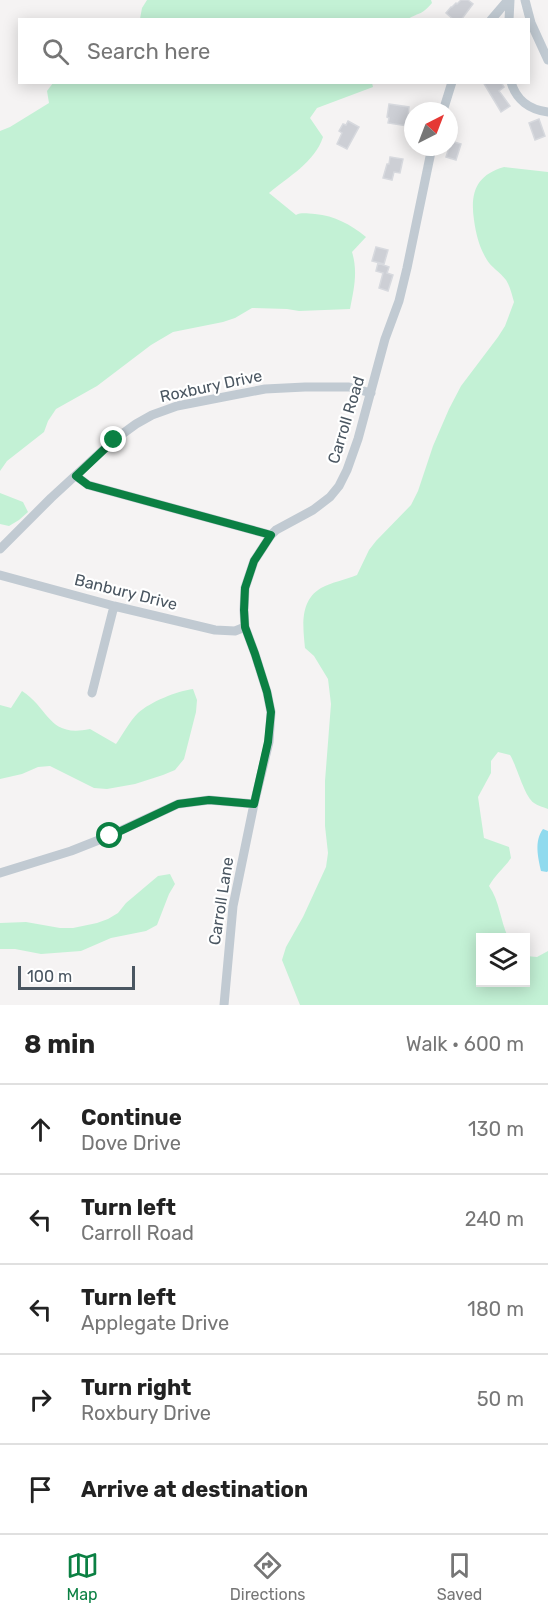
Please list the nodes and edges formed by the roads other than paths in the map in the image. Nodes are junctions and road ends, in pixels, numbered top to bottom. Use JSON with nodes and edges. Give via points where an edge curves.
{"nodes":[{"id":1,"x":509,"y":0,"type":"edge"},
{"id":2,"x":525,"y":0,"type":"edge"},
{"id":3,"x":493,"y":18,"type":"edge"},
{"id":4,"x":510,"y":18,"type":"edge"},
{"id":5,"x":530,"y":18,"type":"edge"},
{"id":6,"x":530,"y":19,"type":"edge"},
{"id":7,"x":548,"y":60,"type":"edge"},
{"id":8,"x":451,"y":84,"type":"edge"},
{"id":9,"x":512,"y":84,"type":"edge"},
{"id":10,"x":446,"y":102,"type":"edge"},
{"id":11,"x":548,"y":112,"type":"edge"},
{"id":12,"x":430,"y":156,"type":"edge"},
{"id":13,"x":371,"y":393,"type":"junction"},
{"id":14,"x":76,"y":476,"type":"junction"},
{"id":15,"x":271,"y":535,"type":"junction"},
{"id":16,"x":0,"y":549,"type":"edge"},
{"id":17,"x":0,"y":575,"type":"edge"},
{"id":18,"x":114,"y":606,"type":"junction"},
{"id":19,"x":245,"y":627,"type":"junction"},
{"id":20,"x":92,"y":693,"type":"dead end"},
{"id":21,"x":254,"y":804,"type":"junction"},
{"id":22,"x":0,"y":873,"type":"edge"},
{"id":23,"x":224,"y":1005,"type":"edge"}],
"edges":[{"from":1,"to":3,"type":"street"},
{"from":1,"to":4,"type":"street"},
{"from":2,"to":5,"type":"street"},
{"from":6,"to":7,"type":"street"},
{"from":8,"to":10,"type":"street"},
{"from":9,"to":11,"type":"street","via":[[522,102]]},
{"from":12,"to":13,"type":"street","name":"Carroll Road","via":[[399,302]]},
{"from":13,"to":14,"type":"street","name":"Roxbury Drive","via":[[349,387],[265,389],[177,406],[136,424]]},
{"from":13,"to":15,"type":"street","name":"Carroll Road","via":[[339,486],[313,510]]},
{"from":14,"to":15,"type":"street","via":[[88,485]]},
{"from":14,"to":16,"type":"street","name":"Roxbury Drive"},
{"from":15,"to":19,"type":"street","name":"Carroll Road","via":[[254,561],[245,588]]},
{"from":17,"to":18,"type":"street","name":"Banbury Drive"},
{"from":18,"to":19,"type":"street","name":"Banbury Drive","via":[[215,630]]},
{"from":18,"to":20,"type":"street"},
{"from":19,"to":21,"type":"street","name":"Carroll Road","via":[[271,712]]},
{"from":21,"to":22,"type":"street","via":[[209,800],[178,804],[110,836]]},
{"from":21,"to":23,"type":"street","name":"Carroll Lane","via":[[233,906]]}]}
